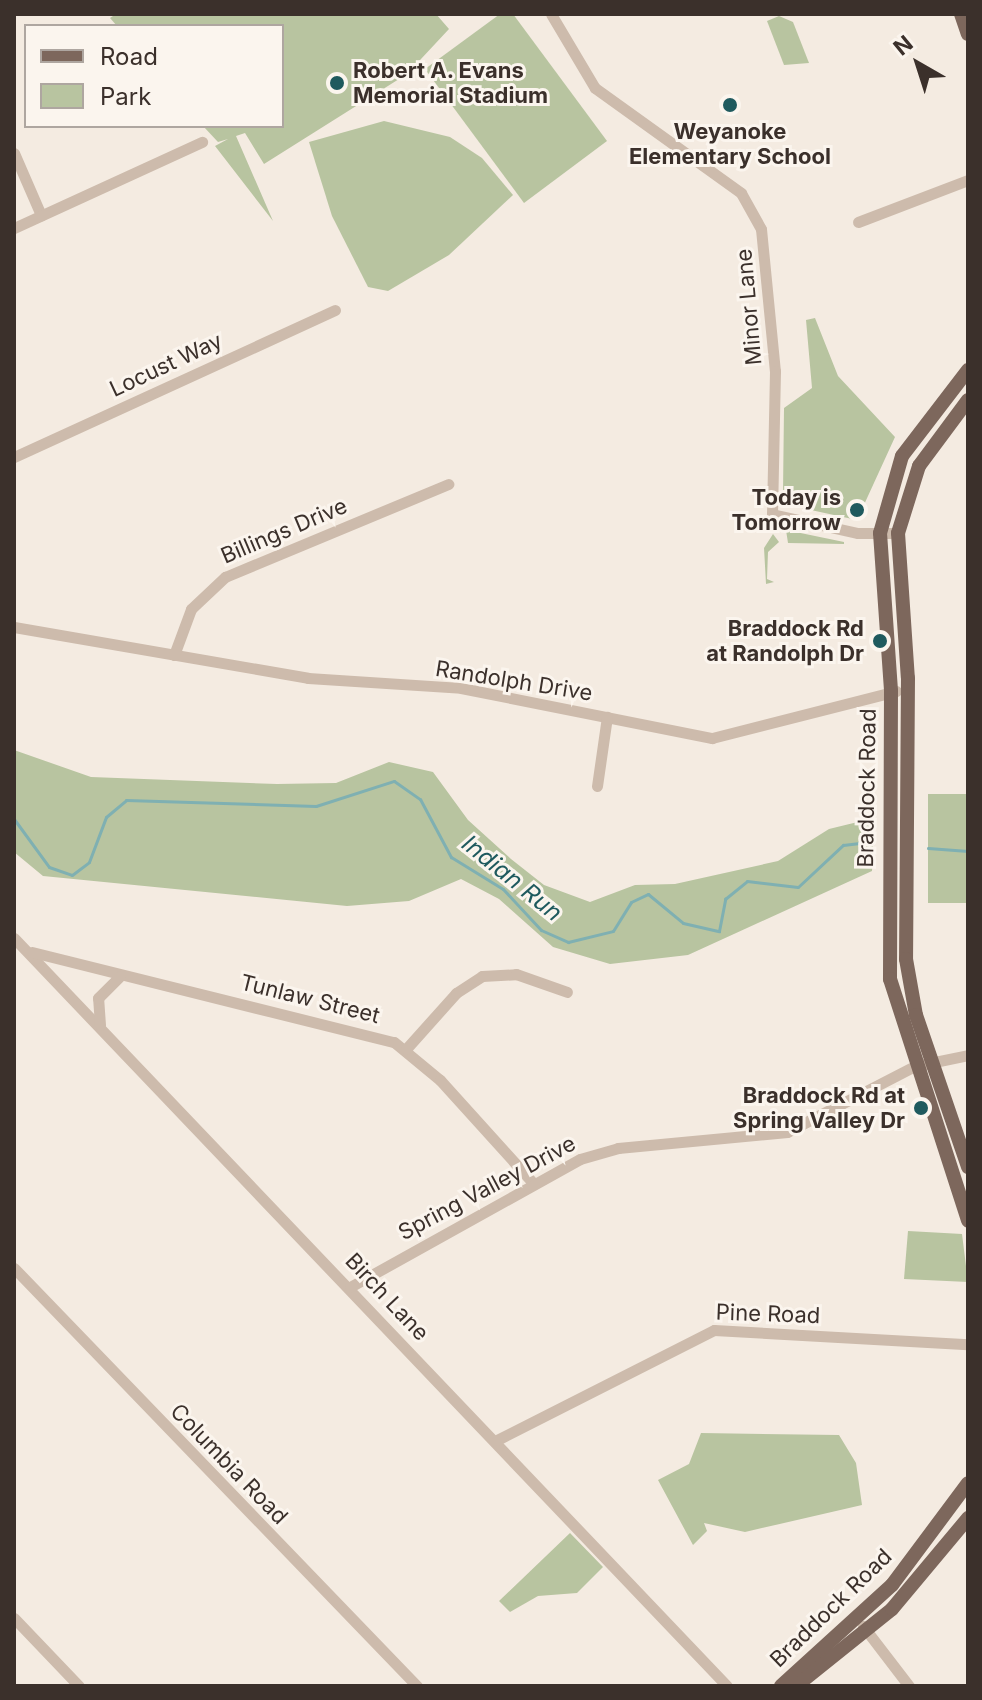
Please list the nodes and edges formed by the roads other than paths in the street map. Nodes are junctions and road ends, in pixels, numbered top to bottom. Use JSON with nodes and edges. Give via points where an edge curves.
{"nodes":[{"id":1,"x":551,"y":14,"type":"edge"},
{"id":2,"x":961,"y":14,"type":"edge"},
{"id":3,"x":968,"y":34,"type":"edge"},
{"id":4,"x":202,"y":142,"type":"dead end"},
{"id":5,"x":14,"y":153,"type":"edge"},
{"id":6,"x":968,"y":180,"type":"edge"},
{"id":7,"x":41,"y":215,"type":"junction"},
{"id":8,"x":858,"y":222,"type":"dead end"},
{"id":9,"x":14,"y":228,"type":"edge"},
{"id":10,"x":335,"y":310,"type":"dead end"},
{"id":11,"x":968,"y":370,"type":"edge"},
{"id":12,"x":968,"y":400,"type":"edge"},
{"id":13,"x":14,"y":457,"type":"edge"},
{"id":14,"x":448,"y":484,"type":"dead end"},
{"id":15,"x":880,"y":533,"type":"junction"},
{"id":16,"x":898,"y":533,"type":"junction"},
{"id":17,"x":14,"y":627,"type":"edge"},
{"id":18,"x":174,"y":655,"type":"junction"},
{"id":19,"x":891,"y":691,"type":"junction"},
{"id":20,"x":908,"y":691,"type":"junction"},
{"id":21,"x":607,"y":717,"type":"junction"},
{"id":22,"x":597,"y":786,"type":"dead end"},
{"id":23,"x":14,"y":938,"type":"edge"},
{"id":24,"x":24,"y":948,"type":"junction"},
{"id":25,"x":120,"y":976,"type":"junction"},
{"id":26,"x":567,"y":992,"type":"dead end"},
{"id":27,"x":102,"y":1029,"type":"junction"},
{"id":28,"x":406,"y":1049,"type":"junction"},
{"id":29,"x":968,"y":1055,"type":"edge"},
{"id":30,"x":931,"y":1062,"type":"junction"},
{"id":31,"x":915,"y":1066,"type":"junction"},
{"id":32,"x":968,"y":1167,"type":"edge"},
{"id":33,"x":533,"y":1183,"type":"junction"},
{"id":34,"x":968,"y":1221,"type":"edge"},
{"id":35,"x":14,"y":1268,"type":"edge"},
{"id":36,"x":350,"y":1287,"type":"junction"},
{"id":37,"x":968,"y":1344,"type":"edge"},
{"id":38,"x":497,"y":1440,"type":"junction"},
{"id":39,"x":968,"y":1483,"type":"edge"},
{"id":40,"x":964,"y":1513,"type":"edge"},
{"id":41,"x":14,"y":1618,"type":"edge"},
{"id":42,"x":857,"y":1618,"type":"junction"},
{"id":43,"x":868,"y":1632,"type":"junction"},
{"id":44,"x":79,"y":1686,"type":"edge"},
{"id":45,"x":417,"y":1686,"type":"edge"},
{"id":46,"x":727,"y":1686,"type":"edge"},
{"id":47,"x":781,"y":1686,"type":"edge"},
{"id":48,"x":796,"y":1686,"type":"edge"},
{"id":49,"x":909,"y":1686,"type":"edge"}],
"edges":[{"from":1,"to":15,"type":"street","name":"Minor Lane","via":[[595,88],[741,193],[764,240],[775,371],[772,514]]},
{"from":2,"to":3,"type":"main road"},
{"from":4,"to":7,"type":"street"},
{"from":5,"to":7,"type":"street"},
{"from":6,"to":8,"type":"street"},
{"from":7,"to":9,"type":"street"},
{"from":10,"to":13,"type":"street","name":"Locust Way"},
{"from":11,"to":15,"type":"main road","name":"Braddock Road","via":[[902,456]]},
{"from":12,"to":16,"type":"main road","name":"Braddock Road","via":[[919,466]]},
{"from":14,"to":18,"type":"street","name":"Billings Drive","via":[[225,577],[191,609]]},
{"from":15,"to":16,"type":"street","name":"Minor Lane"},
{"from":15,"to":19,"type":"main road","name":"Braddock Road"},
{"from":16,"to":20,"type":"main road","name":"Braddock Road"},
{"from":17,"to":18,"type":"street","name":"Randolph Drive"},
{"from":18,"to":21,"type":"street","name":"Randolph Drive","via":[[368,686],[461,688]]},
{"from":19,"to":20,"type":"street","name":"Randolph Drive"},
{"from":19,"to":21,"type":"street","name":"Randolph Drive","via":[[722,738]]},
{"from":19,"to":31,"type":"main road","name":"Braddock Road","via":[[888,958]]},
{"from":20,"to":30,"type":"main road","name":"Braddock Road","via":[[906,959]]},
{"from":21,"to":22,"type":"street"},
{"from":23,"to":24,"type":"street","name":"Birch Lane"},
{"from":24,"to":25,"type":"street","name":"Tunlaw Street"},
{"from":24,"to":27,"type":"street","name":"Birch Lane"},
{"from":25,"to":27,"type":"street","via":[[98,998]]},
{"from":25,"to":28,"type":"street","name":"Tunlaw Street","via":[[367,1032]]},
{"from":26,"to":28,"type":"street","via":[[516,974],[482,976],[456,993]]},
{"from":27,"to":36,"type":"street","name":"Birch Lane"},
{"from":28,"to":33,"type":"street","name":"Tunlaw Street"},
{"from":29,"to":30,"type":"street","name":"Spring Valley Drive"},
{"from":30,"to":31,"type":"street","name":"Spring Valley Drive"},
{"from":30,"to":32,"type":"main road","name":"Braddock Road"},
{"from":31,"to":33,"type":"street","name":"Spring Valley Drive","via":[[787,1132],[618,1148]]},
{"from":31,"to":34,"type":"main road","name":"Braddock Road"},
{"from":33,"to":36,"type":"street","name":"Spring Valley Drive"},
{"from":35,"to":45,"type":"street","name":"Columbia Road"},
{"from":36,"to":38,"type":"street","name":"Birch Lane"},
{"from":37,"to":38,"type":"street","name":"Pine Road","via":[[714,1330]]},
{"from":38,"to":46,"type":"street","name":"Birch Lane"},
{"from":39,"to":40,"type":"main road","name":"Braddock Road"},
{"from":40,"to":42,"type":"main road","name":"Braddock Road"},
{"from":40,"to":43,"type":"main road","name":"Braddock Road"},
{"from":41,"to":44,"type":"street"},
{"from":42,"to":43,"type":"street"},
{"from":42,"to":47,"type":"main road","name":"Braddock Road"},
{"from":43,"to":48,"type":"main road","name":"Braddock Road"},
{"from":43,"to":49,"type":"street"}]}
